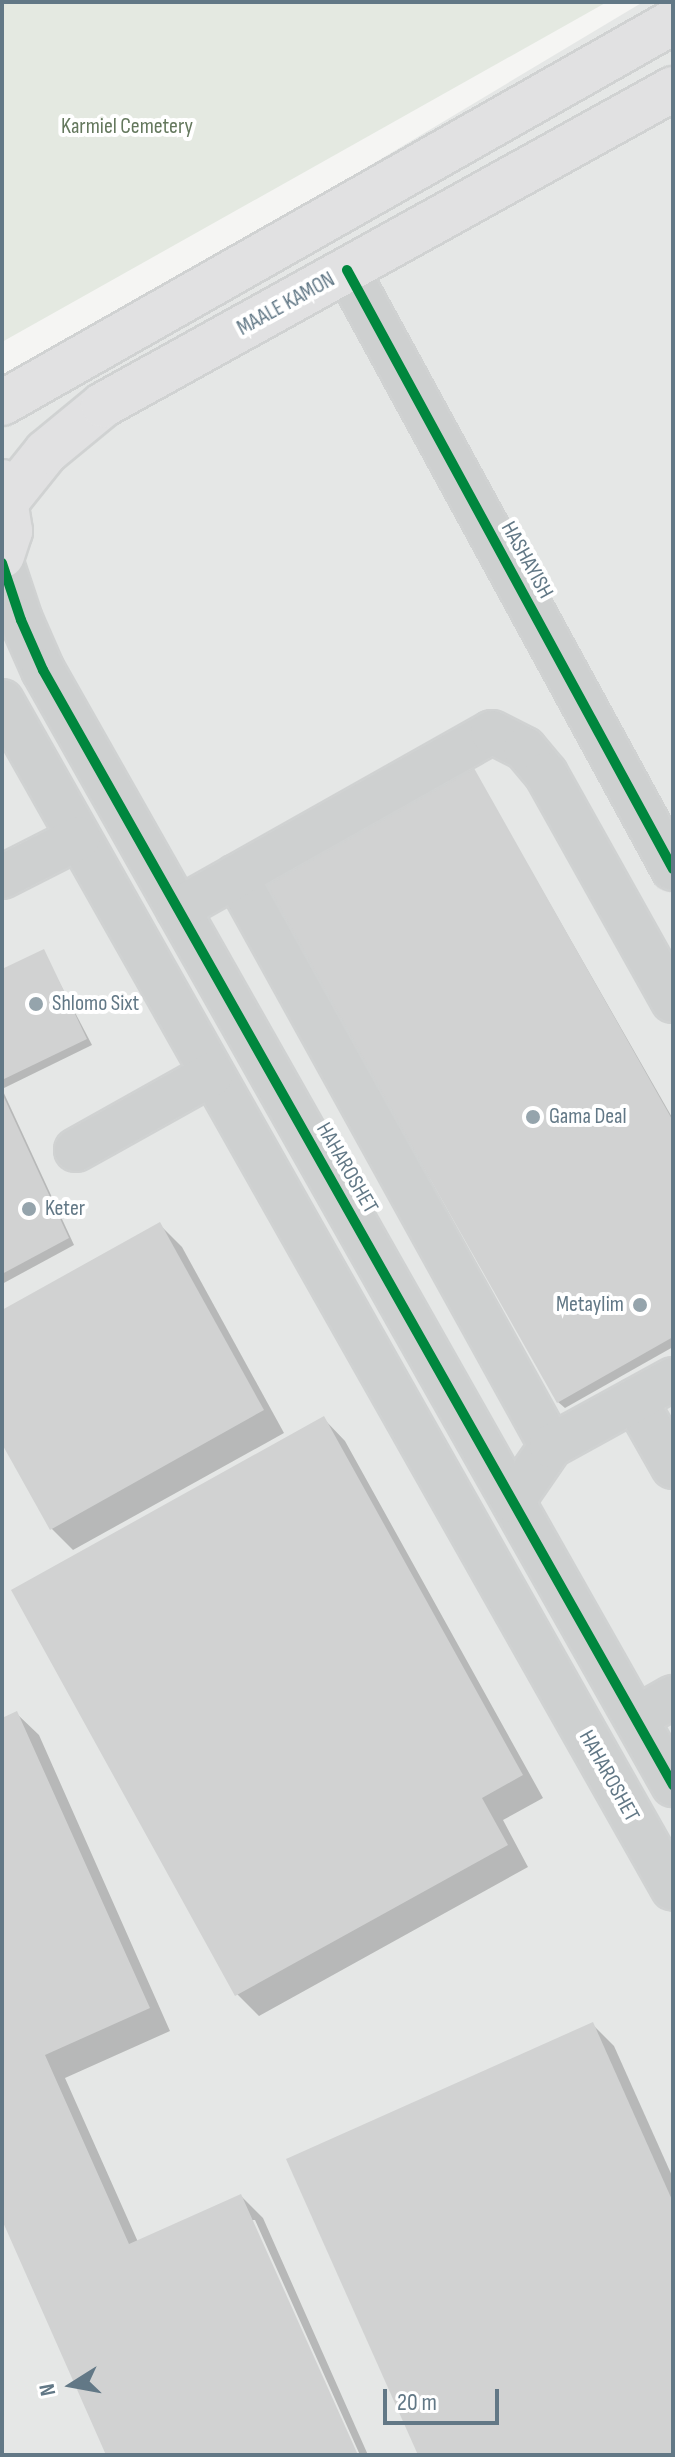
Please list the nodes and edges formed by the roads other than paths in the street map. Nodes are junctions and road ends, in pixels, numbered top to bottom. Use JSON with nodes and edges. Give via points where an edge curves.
{"nodes":[{"id":1,"x":668,"y":16,"type":"edge"},
{"id":2,"x":673,"y":89,"type":"edge"},
{"id":3,"x":347,"y":270,"type":"junction"},
{"id":4,"x":2,"y":403,"type":"edge"},
{"id":5,"x":4,"y":492,"type":"edge"},
{"id":6,"x":2,"y":556,"type":"edge"},
{"id":7,"x":2,"y":563,"type":"edge"},
{"id":8,"x":2,"y":701,"type":"edge"},
{"id":9,"x":79,"y":838,"type":"junction"},
{"id":10,"x":673,"y":869,"type":"edge"},
{"id":11,"x":236,"y":876,"type":"junction"},
{"id":12,"x":2,"y":877,"type":"edge"},
{"id":13,"x":178,"y":909,"type":"junction"},
{"id":14,"x":302,"y":995,"type":"junction"},
{"id":15,"x":673,"y":1001,"type":"edge"},
{"id":16,"x":244,"y":1026,"type":"junction"},
{"id":17,"x":212,"y":1074,"type":"junction"},
{"id":18,"x":368,"y":1116,"type":"junction"},
{"id":19,"x":313,"y":1148,"type":"junction"},
{"id":20,"x":76,"y":1150,"type":"dead end"},
{"id":21,"x":673,"y":1379,"type":"edge"},
{"id":22,"x":635,"y":1400,"type":"junction"},
{"id":23,"x":551,"y":1446,"type":"junction"},
{"id":24,"x":673,"y":1467,"type":"edge"},
{"id":25,"x":513,"y":1501,"type":"junction"},
{"id":26,"x":673,"y":1697,"type":"edge"},
{"id":27,"x":636,"y":1718,"type":"junction"},
{"id":28,"x":673,"y":1785,"type":"edge"},
{"id":29,"x":673,"y":1889,"type":"edge"}],
"edges":[{"from":1,"to":4,"type":"main road"},
{"from":2,"to":3,"type":"main road","name":"MAALE KAMON"},
{"from":3,"to":5,"type":"main road","name":"MAALE KAMON","via":[[103,405]]},
{"from":3,"to":10,"type":"street","name":"HASHAYISH"},
{"from":5,"to":6,"type":"main road","via":[[10,531]]},
{"from":7,"to":13,"type":"street","name":"HAHAROSHET","via":[[43,670]]},
{"from":8,"to":9,"type":"street","name":"HAHAROSHET"},
{"from":9,"to":12,"type":"street"},
{"from":9,"to":17,"type":"street","name":"HAHAROSHET"},
{"from":11,"to":13,"type":"street"},
{"from":11,"to":14,"type":"street"},
{"from":11,"to":15,"type":"street","via":[[492,732],[525,749],[546,774]]},
{"from":13,"to":16,"type":"street","name":"HAHAROSHET"},
{"from":14,"to":16,"type":"street"},
{"from":14,"to":18,"type":"street"},
{"from":16,"to":19,"type":"street","name":"HAHAROSHET"},
{"from":17,"to":20,"type":"street"},
{"from":17,"to":29,"type":"street","name":"HAHAROSHET"},
{"from":18,"to":19,"type":"street"},
{"from":18,"to":23,"type":"street"},
{"from":19,"to":25,"type":"street","name":"HAHAROSHET"},
{"from":21,"to":22,"type":"street"},
{"from":22,"to":23,"type":"street"},
{"from":22,"to":24,"type":"street"},
{"from":23,"to":25,"type":"street"},
{"from":25,"to":27,"type":"street","name":"HAHAROSHET"},
{"from":26,"to":27,"type":"street"},
{"from":27,"to":28,"type":"street","name":"HAHAROSHET"}]}
